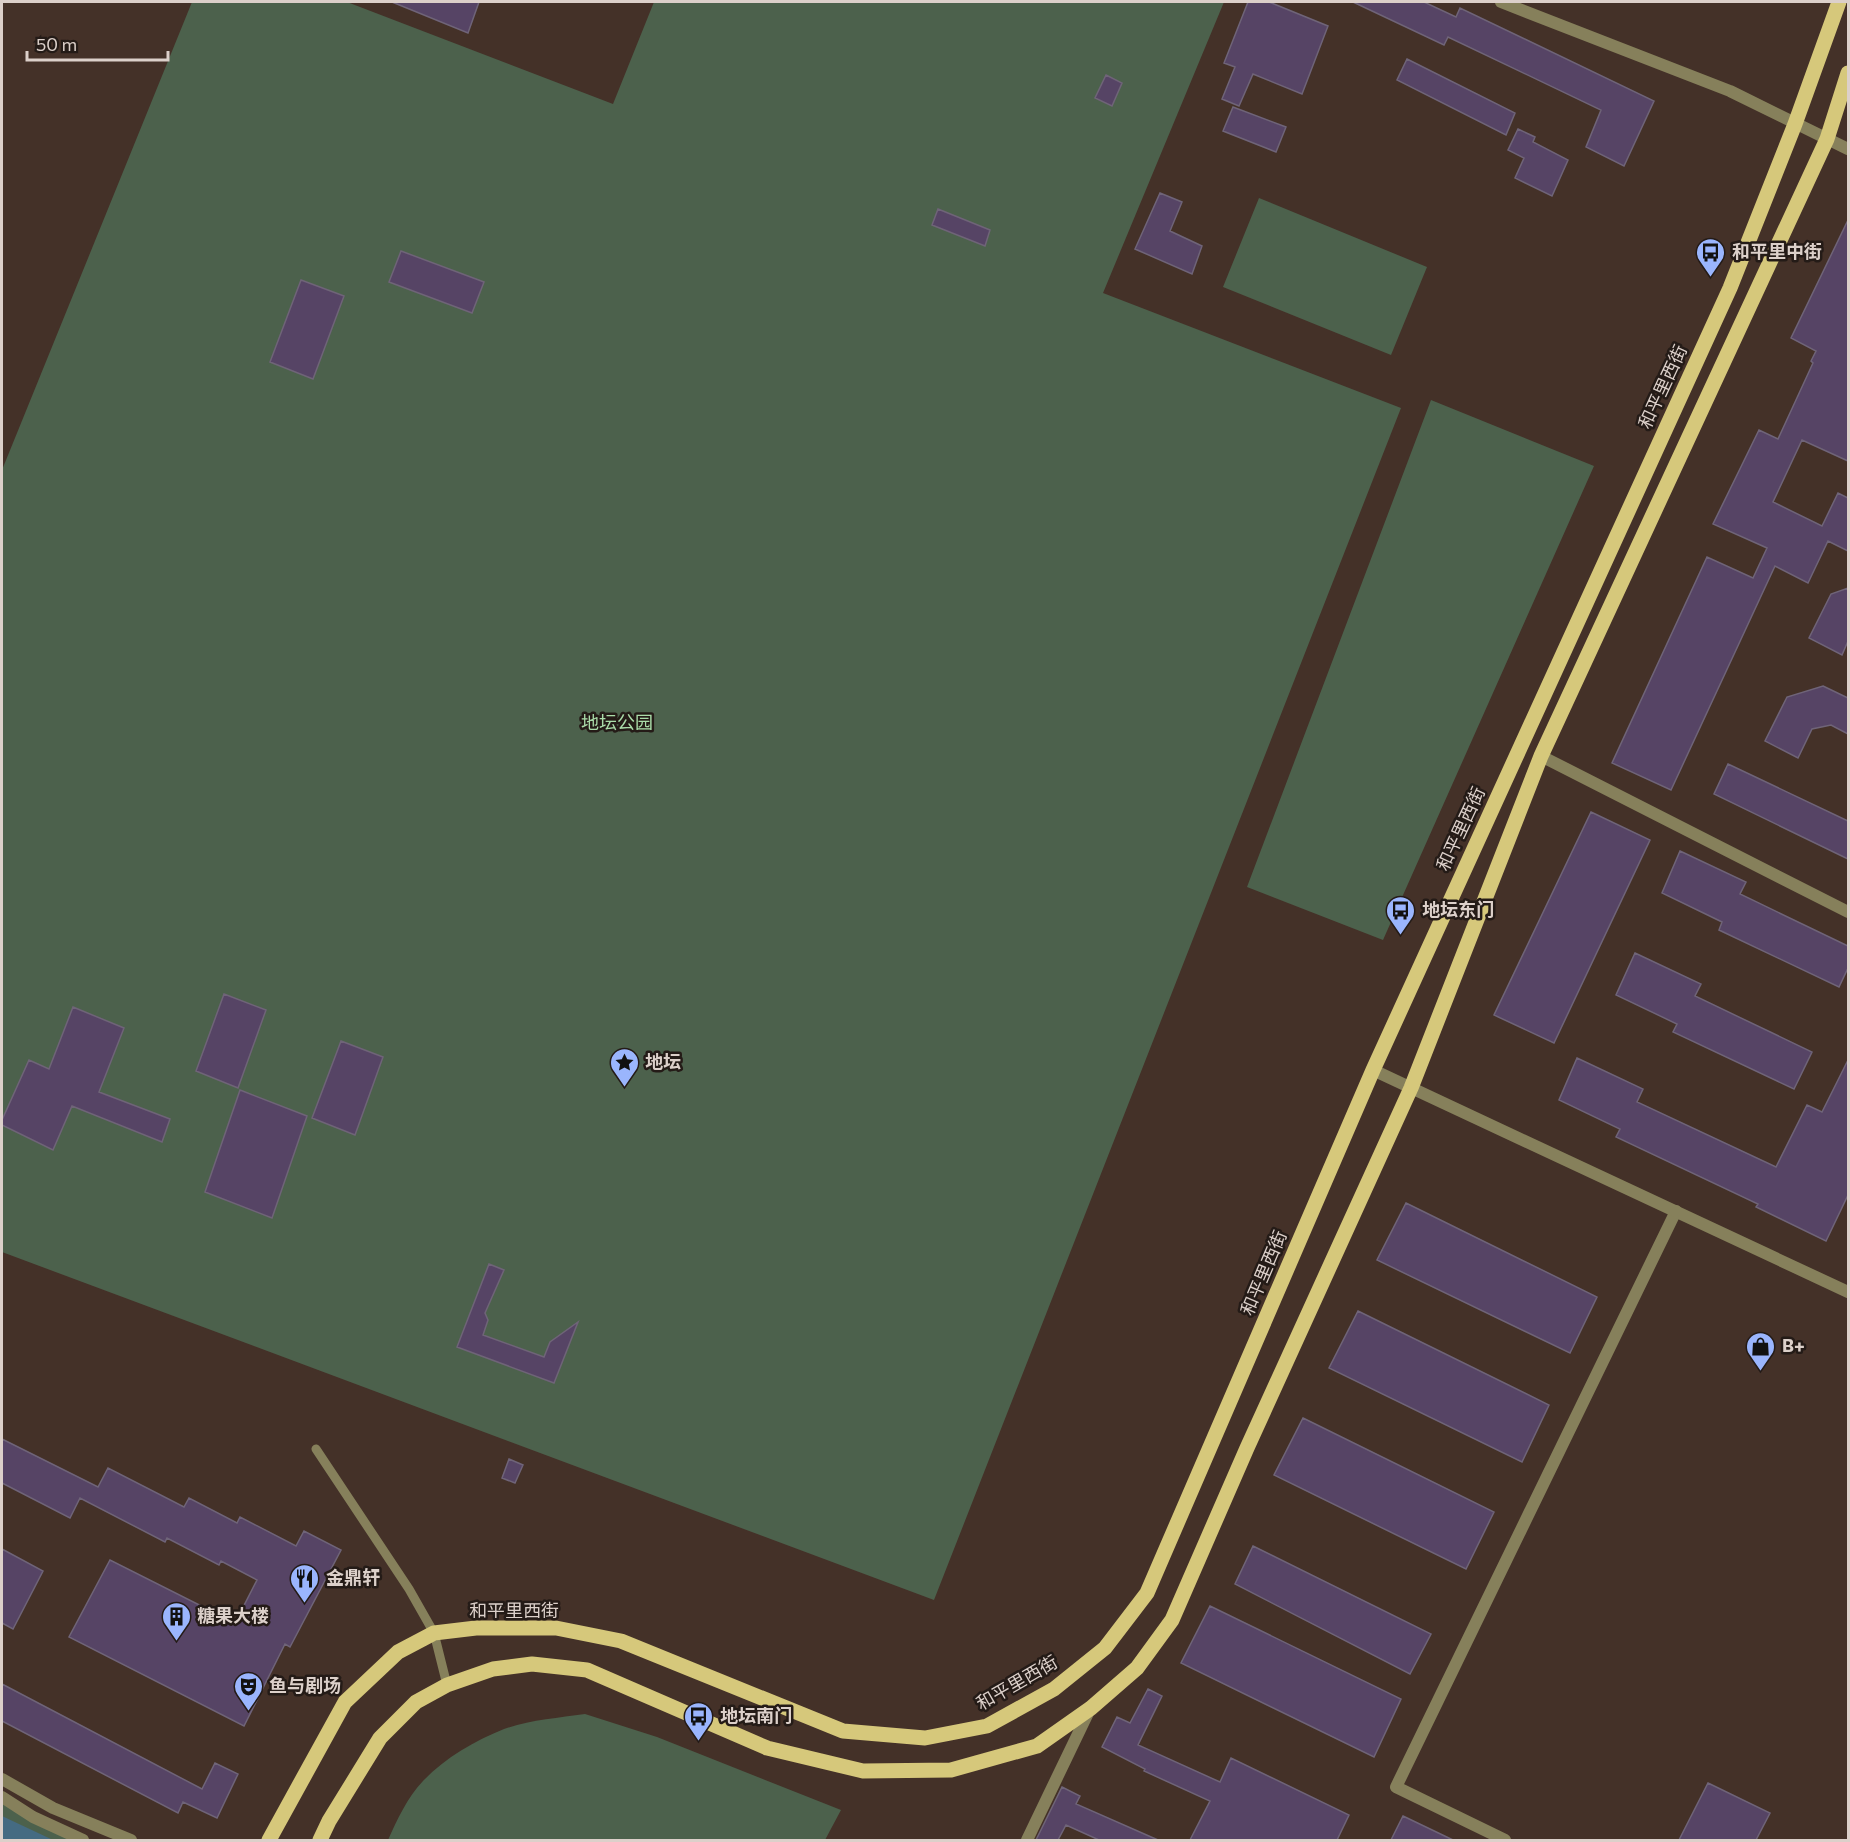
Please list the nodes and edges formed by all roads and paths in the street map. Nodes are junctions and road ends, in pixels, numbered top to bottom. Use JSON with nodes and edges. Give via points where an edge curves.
{"nodes":[{"id":1,"x":1501,"y":2,"type":"edge"},
{"id":2,"x":1839,"y":2,"type":"edge"},
{"id":3,"x":1848,"y":73,"type":"edge"},
{"id":4,"x":1795,"y":124,"type":"junction"},
{"id":5,"x":1827,"y":139,"type":"junction"},
{"id":6,"x":1848,"y":149,"type":"edge"},
{"id":7,"x":1541,"y":756,"type":"junction"},
{"id":8,"x":1848,"y":912,"type":"edge"},
{"id":9,"x":1373,"y":1070,"type":"junction"},
{"id":10,"x":1411,"y":1088,"type":"junction"},
{"id":11,"x":1676,"y":1211,"type":"junction"},
{"id":12,"x":1848,"y":1292,"type":"edge"},
{"id":13,"x":316,"y":1449,"type":"dead end"},
{"id":14,"x":434,"y":1633,"type":"junction"},
{"id":15,"x":447,"y":1685,"type":"junction"},
{"id":16,"x":1091,"y":1708,"type":"junction"},
{"id":17,"x":2,"y":1779,"type":"edge"},
{"id":18,"x":2,"y":1797,"type":"edge"},
{"id":19,"x":83,"y":1840,"type":"edge"},
{"id":20,"x":131,"y":1840,"type":"edge"},
{"id":21,"x":269,"y":1840,"type":"edge"},
{"id":22,"x":320,"y":1840,"type":"edge"},
{"id":23,"x":1027,"y":1840,"type":"edge"},
{"id":24,"x":1505,"y":1840,"type":"edge"}],
"edges":[{"from":1,"to":4,"type":"street","via":[[1730,91]]},
{"from":2,"to":4,"type":"main road","name":"和平里西街"},
{"from":3,"to":5,"type":"main road"},
{"from":4,"to":5,"type":"street"},
{"from":4,"to":9,"type":"main road","name":"和平里西街","via":[[1730,288]]},
{"from":5,"to":6,"type":"street"},
{"from":5,"to":7,"type":"main road"},
{"from":7,"to":8,"type":"street"},
{"from":7,"to":10,"type":"main road"},
{"from":9,"to":10,"type":"street"},
{"from":9,"to":14,"type":"main road","name":"和平里西街","via":[[1147,1593],[1105,1648],[1054,1689],[987,1726],[925,1738],[843,1731],[621,1641],[556,1628],[476,1628]]},
{"from":10,"to":11,"type":"street"},
{"from":10,"to":16,"type":"main road","via":[[1172,1620],[1137,1668]]},
{"from":11,"to":12,"type":"street"},
{"from":11,"to":24,"type":"street","via":[[1396,1787]]},
{"from":13,"to":14,"type":"lane"},
{"from":14,"to":15,"type":"lane"},
{"from":14,"to":21,"type":"main road","name":"和平里西街","via":[[398,1652],[345,1702]]},
{"from":15,"to":16,"type":"main road","via":[[493,1669],[532,1664],[587,1671],[767,1748],[863,1771],[951,1770],[1037,1746]]},
{"from":15,"to":22,"type":"main road","via":[[416,1702],[380,1738]]},
{"from":16,"to":23,"type":"street"},
{"from":17,"to":20,"type":"street","via":[[53,1808]]},
{"from":18,"to":19,"type":"street","via":[[33,1817]]}]}
